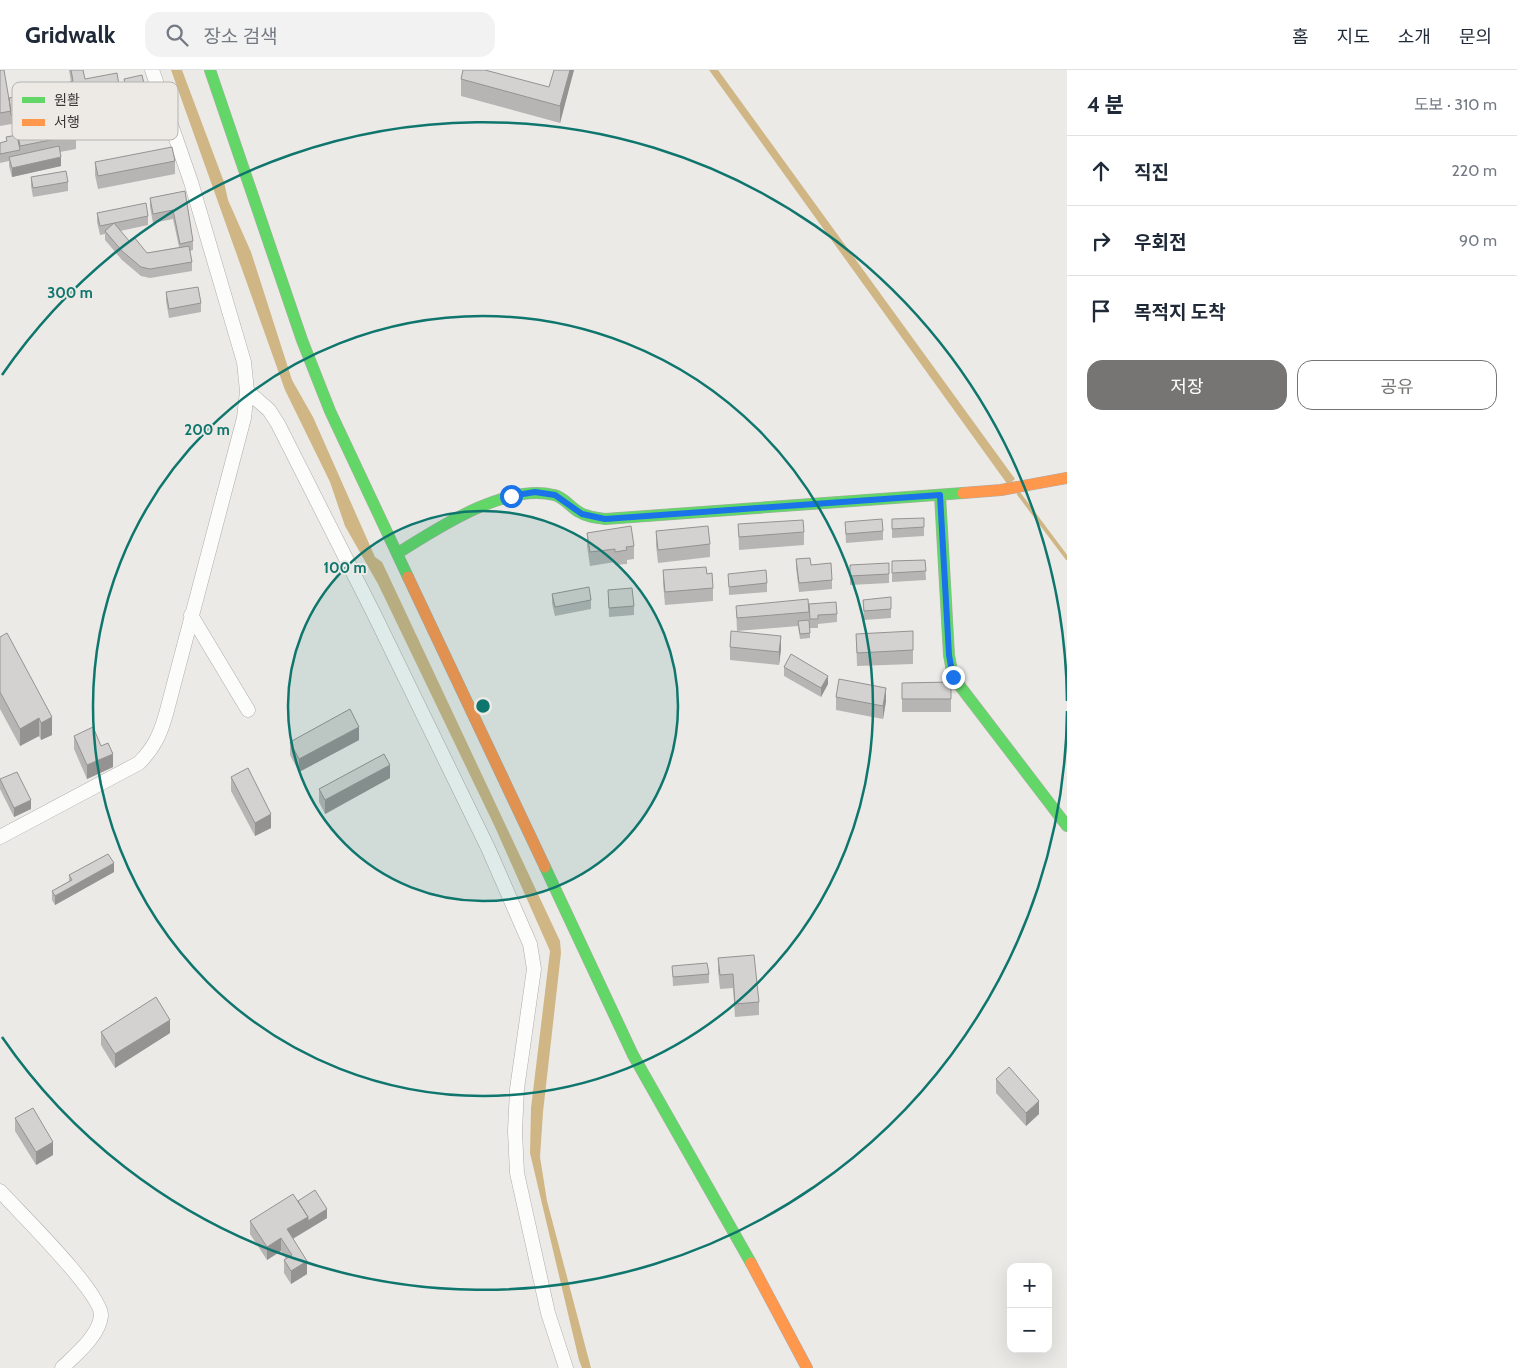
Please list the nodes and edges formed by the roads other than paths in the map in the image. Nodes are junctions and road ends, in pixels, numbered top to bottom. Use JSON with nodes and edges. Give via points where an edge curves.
{"nodes":[{"id":1,"x":152,"y":70,"type":"edge"},
{"id":2,"x":210,"y":70,"type":"edge"},
{"id":3,"x":156,"y":82,"type":"edge"},
{"id":4,"x":175,"y":140,"type":"edge"},
{"id":5,"x":247,"y":392,"type":"junction"},
{"id":6,"x":1067,"y":478,"type":"edge"},
{"id":7,"x":940,"y":495,"type":"junction"},
{"id":8,"x":398,"y":553,"type":"junction"},
{"id":9,"x":191,"y":615,"type":"junction"},
{"id":10,"x":248,"y":710,"type":"dead end"},
{"id":11,"x":1067,"y":826,"type":"edge"},
{"id":12,"x":0,"y":837,"type":"edge"},
{"id":13,"x":0,"y":1191,"type":"edge"},
{"id":14,"x":62,"y":1368,"type":"edge"},
{"id":15,"x":566,"y":1368,"type":"edge"},
{"id":16,"x":808,"y":1368,"type":"edge"}],
"edges":[{"from":1,"to":3,"type":"street"},
{"from":2,"to":8,"type":"street","via":[[330,411]]},
{"from":4,"to":5,"type":"street","via":[[244,362]]},
{"from":5,"to":9,"type":"street","via":[[244,418]]},
{"from":5,"to":15,"type":"street","via":[[269,410],[278,424],[488,848],[530,944],[534,969],[517,1090],[517,1173],[548,1313]]},
{"from":6,"to":7,"type":"street","via":[[1001,490]]},
{"from":7,"to":8,"type":"street","via":[[605,519],[582,514],[555,495],[535,492],[511,496],[468,513]]},
{"from":7,"to":11,"type":"street","via":[[953,677]]},
{"from":8,"to":16,"type":"street","via":[[633,1055]]},
{"from":9,"to":10,"type":"street"},
{"from":9,"to":12,"type":"street","via":[[166,714],[152,751],[138,764]]},
{"from":13,"to":14,"type":"street","via":[[99,1303],[101,1316],[96,1328]]}]}
